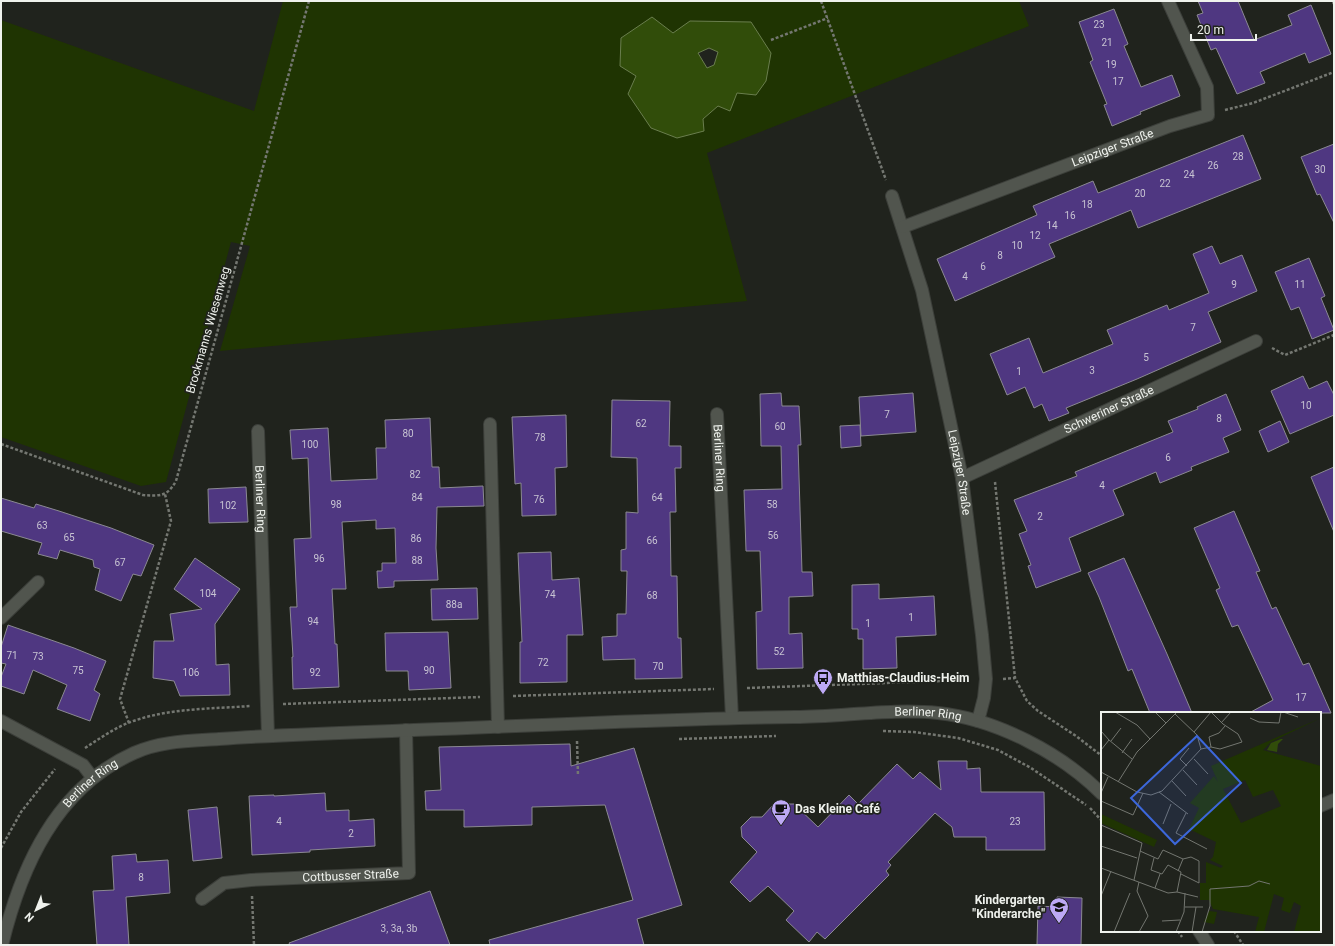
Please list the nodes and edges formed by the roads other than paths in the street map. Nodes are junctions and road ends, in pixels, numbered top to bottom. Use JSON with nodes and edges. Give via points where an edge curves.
{"nodes":[{"id":1,"x":1168,"y":1,"type":"edge"},
{"id":2,"x":892,"y":196,"type":"road end"},
{"id":3,"x":903,"y":227,"type":"junction"},
{"id":4,"x":1256,"y":341,"type":"road end"},
{"id":5,"x":717,"y":414,"type":"dead end"},
{"id":6,"x":490,"y":424,"type":"dead end"},
{"id":7,"x":258,"y":431,"type":"dead end"},
{"id":8,"x":962,"y":478,"type":"junction"},
{"id":9,"x":38,"y":582,"type":"dead end"},
{"id":10,"x":1,"y":618,"type":"edge"},
{"id":11,"x":732,"y":718,"type":"junction"},
{"id":12,"x":1,"y":721,"type":"edge"},
{"id":13,"x":978,"y":721,"type":"junction"},
{"id":14,"x":498,"y":727,"type":"junction"},
{"id":15,"x":406,"y":730,"type":"junction"},
{"id":16,"x":268,"y":736,"type":"junction"},
{"id":17,"x":92,"y":777,"type":"junction"},
{"id":18,"x":1101,"y":793,"type":"edge"},
{"id":19,"x":1334,"y":800,"type":"edge"},
{"id":20,"x":1321,"y":806,"type":"edge"},
{"id":21,"x":202,"y":898,"type":"dead end"},
{"id":22,"x":1201,"y":932,"type":"edge"},
{"id":23,"x":2,"y":945,"type":"edge"},
{"id":24,"x":1208,"y":945,"type":"edge"}],
"edges":[{"from":1,"to":3,"type":"street","name":"Leipziger Straße","via":[[1207,87],[1208,115],[1170,126]]},
{"from":2,"to":3,"type":"street","name":"Leipziger Straße"},
{"from":3,"to":8,"type":"street","name":"Leipziger Straße","via":[[922,290]]},
{"from":4,"to":8,"type":"street","name":"Schweriner Straße"},
{"from":5,"to":11,"type":"street","name":"Berliner Ring"},
{"from":6,"to":14,"type":"street"},
{"from":7,"to":16,"type":"street","name":"Berliner Ring"},
{"from":8,"to":13,"type":"street","name":"Leipziger Straße","via":[[986,680]]},
{"from":9,"to":10,"type":"street"},
{"from":11,"to":13,"type":"street","name":"Berliner Ring","via":[[820,717],[900,712],[938,713]]},
{"from":11,"to":14,"type":"street","name":"Berliner Ring"},
{"from":12,"to":17,"type":"street","via":[[76,762]]},
{"from":13,"to":18,"type":"street","name":"Berliner Ring","via":[[1044,750],[1083,776]]},
{"from":14,"to":15,"type":"street","name":"Berliner Ring"},
{"from":15,"to":16,"type":"street","name":"Berliner Ring"},
{"from":15,"to":21,"type":"street","name":"Cottbusser Straße","via":[[409,873],[224,883]]},
{"from":16,"to":17,"type":"street","name":"Berliner Ring","via":[[172,743],[132,754]]},
{"from":17,"to":23,"type":"street","name":"Berliner Ring","via":[[59,812],[40,840],[9,914]]},
{"from":19,"to":20,"type":"street"},
{"from":22,"to":24,"type":"street"}]}
